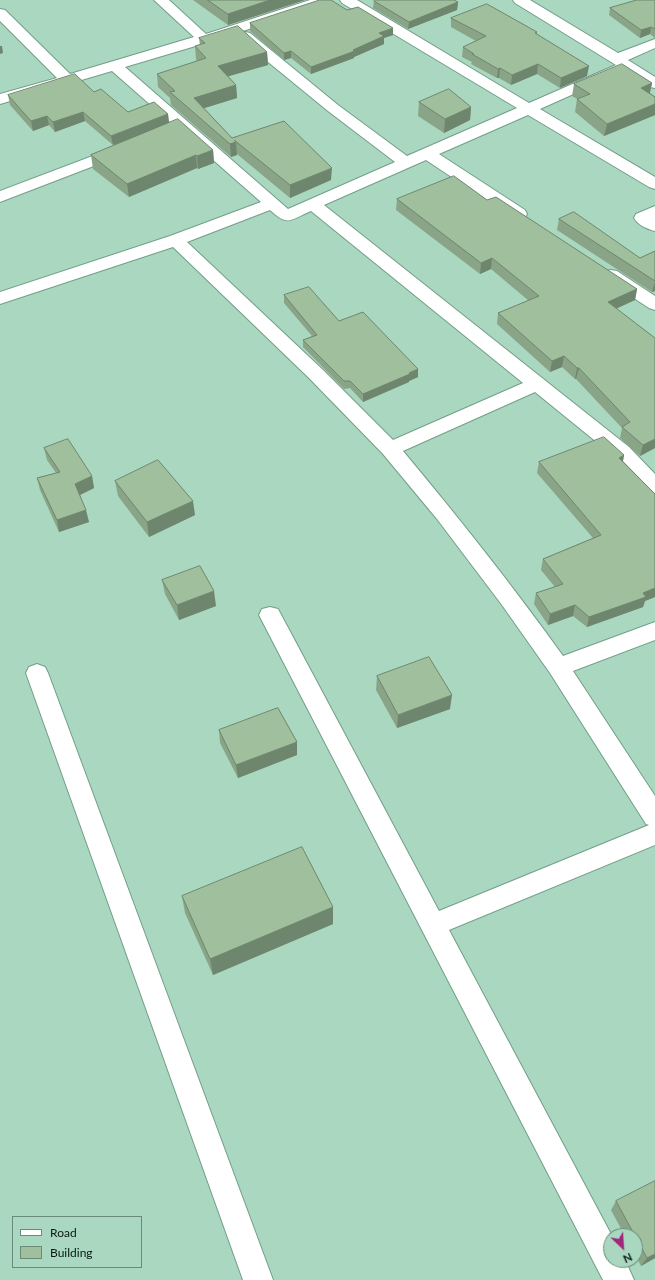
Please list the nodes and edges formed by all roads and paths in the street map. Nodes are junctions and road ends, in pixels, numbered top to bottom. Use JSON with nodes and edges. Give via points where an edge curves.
{"nodes":[{"id":1,"x":161,"y":0,"type":"edge"},
{"id":2,"x":324,"y":0,"type":"edge"},
{"id":3,"x":347,"y":0,"type":"edge"},
{"id":4,"x":520,"y":0,"type":"edge"},
{"id":5,"x":0,"y":13,"type":"edge"},
{"id":6,"x":237,"y":28,"type":"junction"},
{"id":7,"x":204,"y":39,"type":"junction"},
{"id":8,"x":655,"y":43,"type":"edge"},
{"id":9,"x":622,"y":62,"type":"junction"},
{"id":10,"x":114,"y":65,"type":"junction"},
{"id":11,"x":67,"y":79,"type":"junction"},
{"id":12,"x":655,"y":84,"type":"edge"},
{"id":13,"x":0,"y":99,"type":"edge"},
{"id":14,"x":529,"y":109,"type":"junction"},
{"id":15,"x":132,"y":146,"type":"edge"},
{"id":16,"x":428,"y":154,"type":"junction"},
{"id":17,"x":406,"y":163,"type":"junction"},
{"id":18,"x":655,"y":184,"type":"edge"},
{"id":19,"x":0,"y":197,"type":"edge"},
{"id":20,"x":272,"y":204,"type":"junction"},
{"id":21,"x":313,"y":205,"type":"junction"},
{"id":22,"x":655,"y":211,"type":"edge"},
{"id":23,"x":532,"y":222,"type":"edge"},
{"id":24,"x":655,"y":226,"type":"edge"},
{"id":25,"x":176,"y":240,"type":"junction"},
{"id":26,"x":597,"y":265,"type":"edge"},
{"id":27,"x":0,"y":298,"type":"edge"},
{"id":28,"x":655,"y":304,"type":"edge"},
{"id":29,"x":537,"y":384,"type":"junction"},
{"id":30,"x":390,"y":449,"type":"junction"},
{"id":31,"x":655,"y":486,"type":"edge"},
{"id":32,"x":270,"y":615,"type":"dead end"},
{"id":33,"x":655,"y":631,"type":"edge"},
{"id":34,"x":558,"y":667,"type":"junction"},
{"id":35,"x":37,"y":673,"type":"dead end"},
{"id":36,"x":655,"y":817,"type":"edge"},
{"id":37,"x":655,"y":834,"type":"edge"},
{"id":38,"x":433,"y":925,"type":"junction"},
{"id":39,"x":258,"y":1280,"type":"edge"},
{"id":40,"x":619,"y":1280,"type":"edge"}],
"edges":[{"from":1,"to":7,"type":"street"},
{"from":2,"to":6,"type":"street"},
{"from":3,"to":14,"type":"street"},
{"from":4,"to":9,"type":"street"},
{"from":5,"to":11,"type":"street"},
{"from":6,"to":7,"type":"street"},
{"from":6,"to":17,"type":"street","via":[[269,57]]},
{"from":7,"to":10,"type":"street"},
{"from":8,"to":9,"type":"street"},
{"from":9,"to":12,"type":"street"},
{"from":9,"to":14,"type":"street"},
{"from":10,"to":11,"type":"street"},
{"from":10,"to":20,"type":"street","via":[[176,128]]},
{"from":11,"to":13,"type":"street"},
{"from":14,"to":16,"type":"street"},
{"from":14,"to":18,"type":"street"},
{"from":15,"to":19,"type":"street"},
{"from":16,"to":17,"type":"street"},
{"from":16,"to":23,"type":"street"},
{"from":17,"to":21,"type":"street"},
{"from":20,"to":21,"type":"street","via":[[286,216]]},
{"from":20,"to":25,"type":"street"},
{"from":21,"to":29,"type":"street"},
{"from":22,"to":24,"type":"street","via":[[642,218]]},
{"from":25,"to":27,"type":"street"},
{"from":25,"to":30,"type":"street"},
{"from":26,"to":28,"type":"street"},
{"from":29,"to":30,"type":"street"},
{"from":29,"to":31,"type":"street","via":[[622,452]]},
{"from":30,"to":34,"type":"street","via":[[510,599]]},
{"from":32,"to":38,"type":"street"},
{"from":33,"to":34,"type":"street"},
{"from":34,"to":36,"type":"street"},
{"from":35,"to":39,"type":"street"},
{"from":37,"to":38,"type":"street"},
{"from":38,"to":40,"type":"street"}]}
